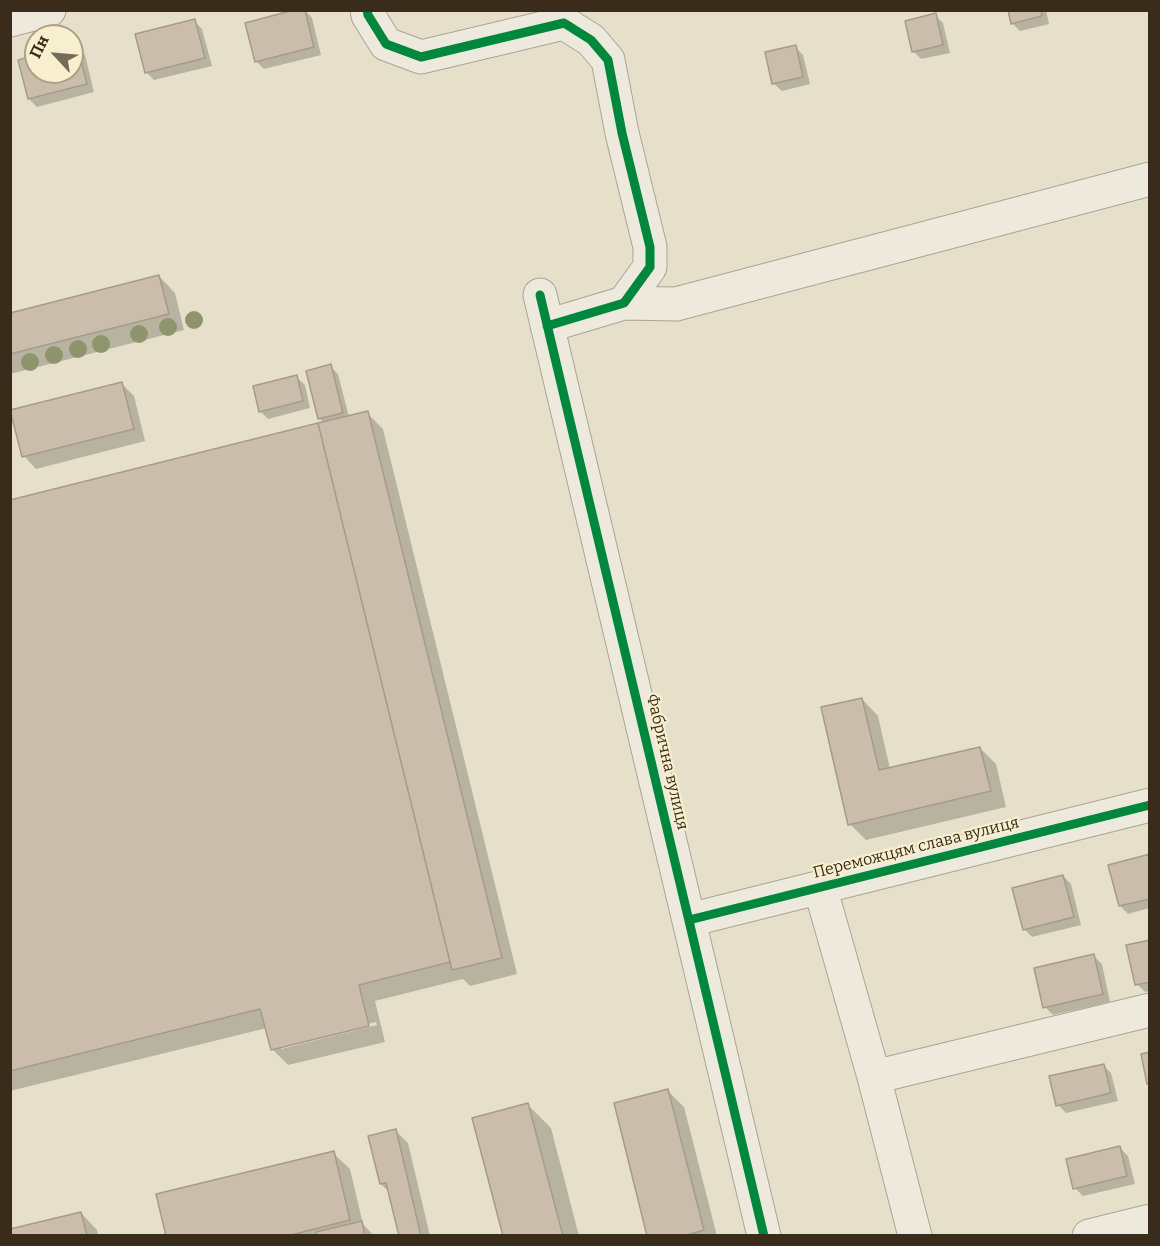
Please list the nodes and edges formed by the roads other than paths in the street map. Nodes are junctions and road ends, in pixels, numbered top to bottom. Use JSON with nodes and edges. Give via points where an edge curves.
{"nodes":[{"id":1,"x":49,"y":10,"type":"edge"},
{"id":2,"x":367,"y":10,"type":"edge"},
{"id":3,"x":10,"y":20,"type":"edge"},
{"id":4,"x":1149,"y":179,"type":"edge"},
{"id":5,"x":624,"y":303,"type":"junction"},
{"id":6,"x":1149,"y":805,"type":"edge"},
{"id":7,"x":820,"y":887,"type":"junction"},
{"id":8,"x":689,"y":920,"type":"junction"},
{"id":9,"x":1149,"y":1010,"type":"edge"},
{"id":10,"x":874,"y":1077,"type":"junction"},
{"id":11,"x":1149,"y":1221,"type":"edge"},
{"id":12,"x":764,"y":1236,"type":"edge"},
{"id":13,"x":915,"y":1236,"type":"edge"},
{"id":14,"x":1089,"y":1236,"type":"edge"}],
"edges":[{"from":1,"to":3,"type":"street"},
{"from":2,"to":5,"type":"street","via":[[386,44],[421,57],[564,23],[591,40],[608,60],[650,247],[650,267]]},
{"from":4,"to":5,"type":"street","via":[[676,304]]},
{"from":5,"to":8,"type":"street","name":"Фабрична вулиця","via":[[544,310]]},
{"from":6,"to":7,"type":"street","name":"Переможцям слава вулиця"},
{"from":7,"to":8,"type":"street","name":"Переможцям слава вулиця"},
{"from":7,"to":10,"type":"street"},
{"from":8,"to":12,"type":"street","name":"Фабрична вулиця"},
{"from":9,"to":10,"type":"street"},
{"from":10,"to":13,"type":"street"},
{"from":11,"to":14,"type":"street"}]}
